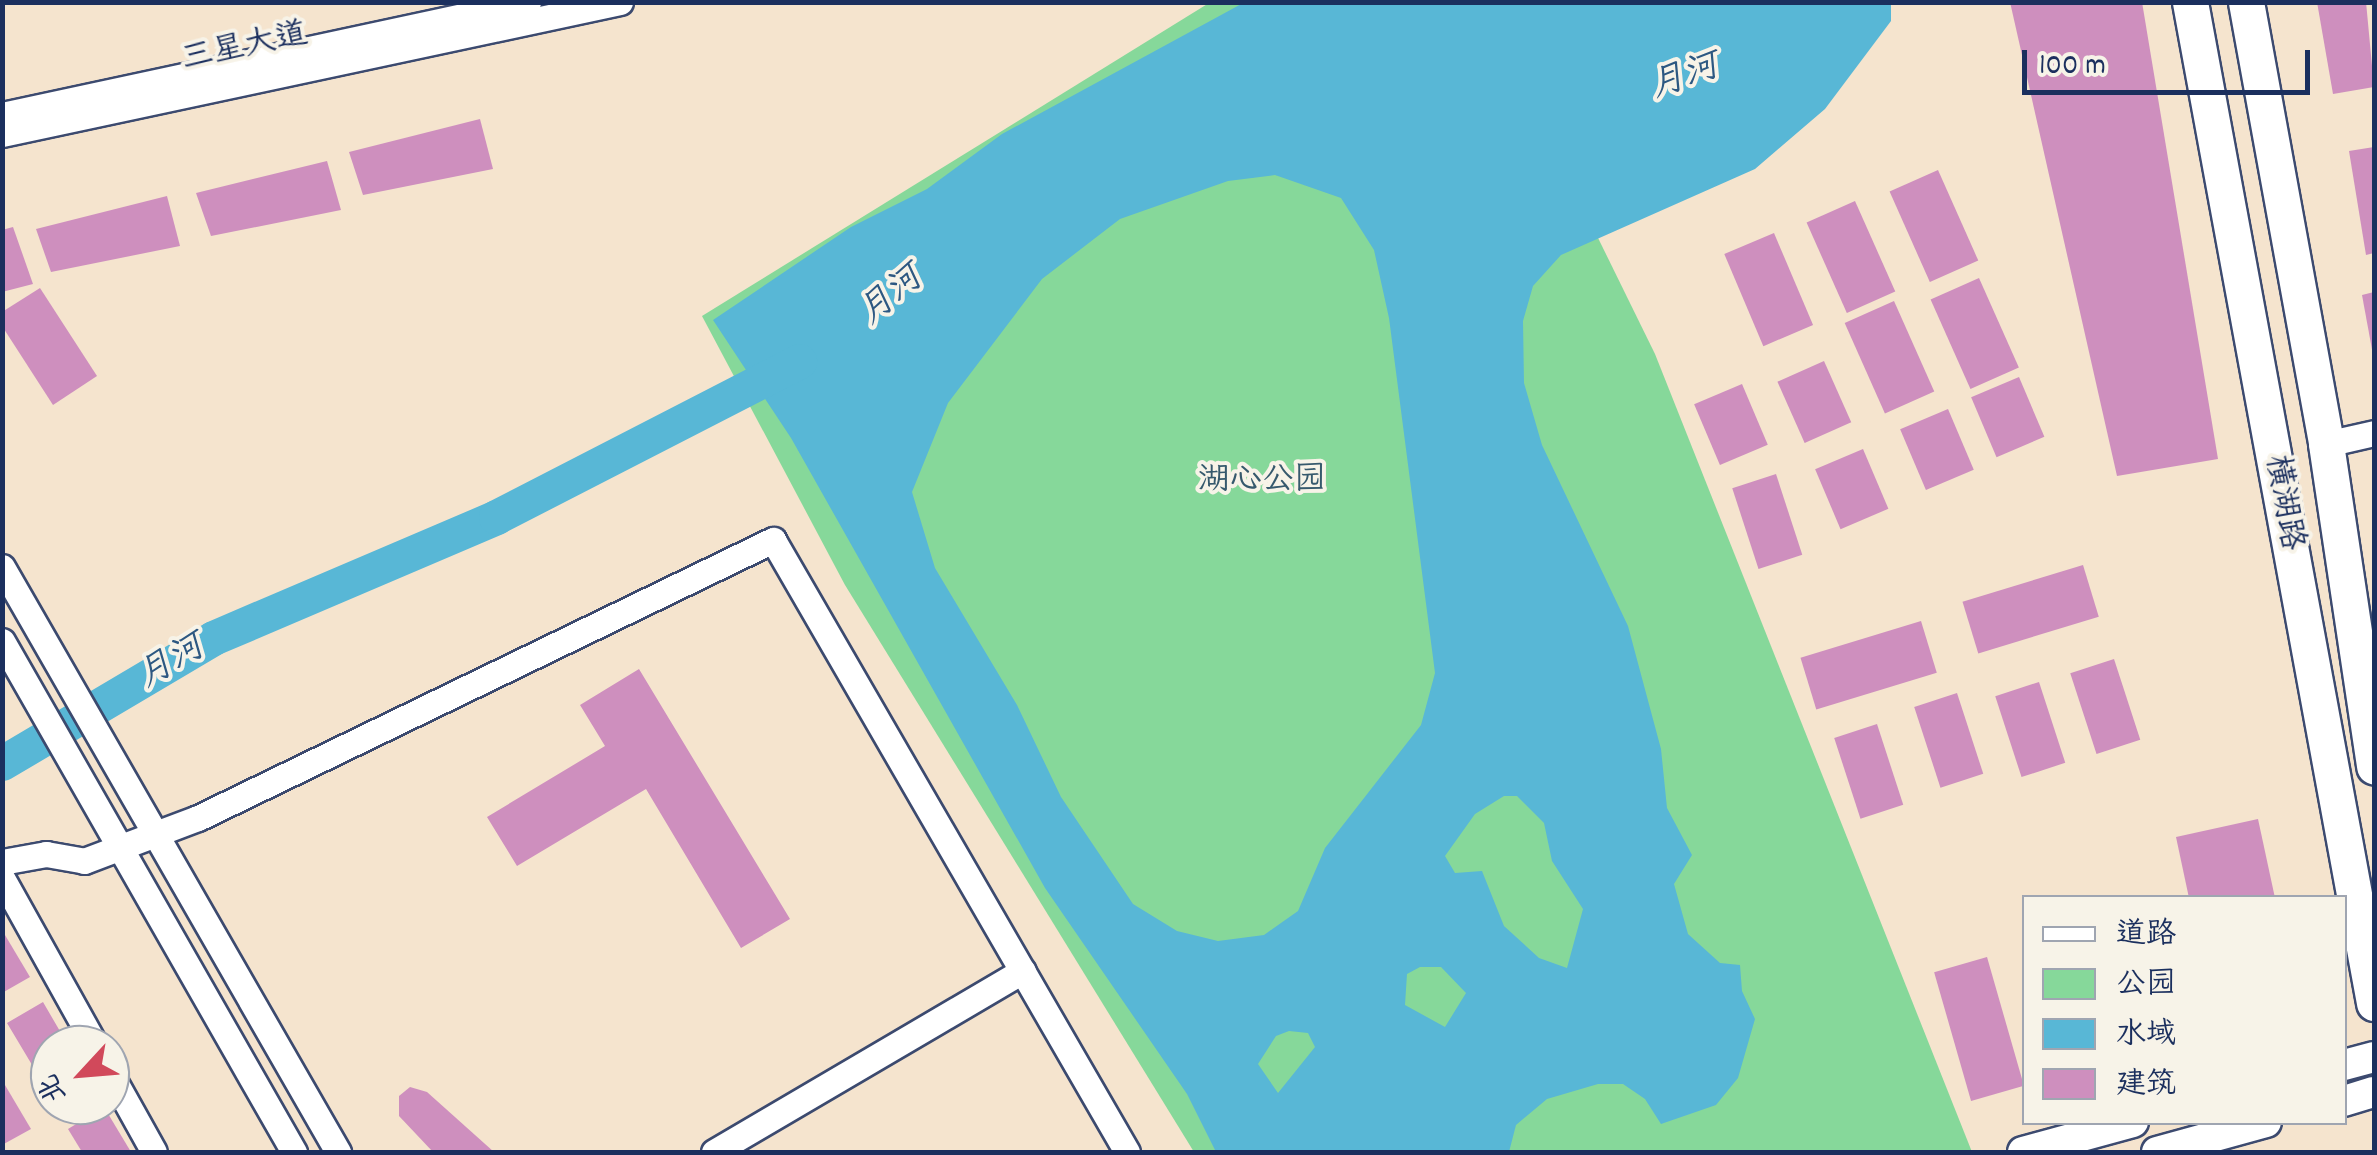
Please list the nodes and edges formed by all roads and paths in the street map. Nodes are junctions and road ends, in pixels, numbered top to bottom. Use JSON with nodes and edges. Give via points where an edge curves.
{"nodes":[{"id":1,"x":528,"y":2,"type":"edge"},
{"id":2,"x":620,"y":2,"type":"edge"},
{"id":3,"x":2190,"y":2,"type":"edge"},
{"id":4,"x":2246,"y":2,"type":"edge"},
{"id":5,"x":2,"y":115,"type":"edge"},
{"id":6,"x":2,"y":134,"type":"edge"},
{"id":7,"x":2374,"y":433,"type":"edge"},
{"id":8,"x":2326,"y":444,"type":"junction"},
{"id":9,"x":2,"y":567,"type":"edge"},
{"id":10,"x":2,"y":642,"type":"edge"},
{"id":11,"x":2374,"y":766,"type":"edge"},
{"id":12,"x":160,"y":832,"type":"junction"},
{"id":13,"x":124,"y":846,"type":"junction"},
{"id":14,"x":2,"y":862,"type":"edge"},
{"id":15,"x":2,"y":878,"type":"edge"},
{"id":16,"x":1022,"y":971,"type":"junction"},
{"id":17,"x":2374,"y":1003,"type":"edge"},
{"id":18,"x":84,"y":1025,"type":"edge"},
{"id":19,"x":2374,"y":1056,"type":"edge"},
{"id":20,"x":2347,"y":1064,"type":"edge"},
{"id":21,"x":2374,"y":1092,"type":"edge"},
{"id":22,"x":2347,"y":1100,"type":"edge"},
{"id":23,"x":130,"y":1109,"type":"edge"},
{"id":24,"x":2122,"y":1125,"type":"edge"},
{"id":25,"x":2255,"y":1125,"type":"edge"},
{"id":26,"x":289,"y":1151,"type":"edge"},
{"id":27,"x":154,"y":1152,"type":"edge"},
{"id":28,"x":338,"y":1152,"type":"edge"},
{"id":29,"x":714,"y":1152,"type":"edge"},
{"id":30,"x":1127,"y":1152,"type":"edge"},
{"id":31,"x":2022,"y":1152,"type":"edge"},
{"id":32,"x":2157,"y":1152,"type":"edge"}],
"edges":[{"from":1,"to":5,"type":"street","name":"三星大道"},
{"from":2,"to":6,"type":"street","name":"三星大道"},
{"from":3,"to":17,"type":"highway","name":"横湖路"},
{"from":4,"to":8,"type":"highway","name":"横湖路"},
{"from":7,"to":8,"type":"street"},
{"from":8,"to":11,"type":"highway","name":"横湖路"},
{"from":9,"to":12,"type":"street"},
{"from":10,"to":13,"type":"street"},
{"from":12,"to":13,"type":"street"},
{"from":12,"to":16,"type":"street","via":[[773,540]]},
{"from":12,"to":28,"type":"street"},
{"from":13,"to":14,"type":"street","via":[[84,861],[46,854]]},
{"from":13,"to":26,"type":"street"},
{"from":15,"to":18,"type":"street"},
{"from":16,"to":29,"type":"street"},
{"from":16,"to":30,"type":"street"},
{"from":19,"to":20,"type":"main road"},
{"from":21,"to":22,"type":"main road"},
{"from":23,"to":27,"type":"street"},
{"from":24,"to":31,"type":"main road"},
{"from":25,"to":32,"type":"main road"}]}
